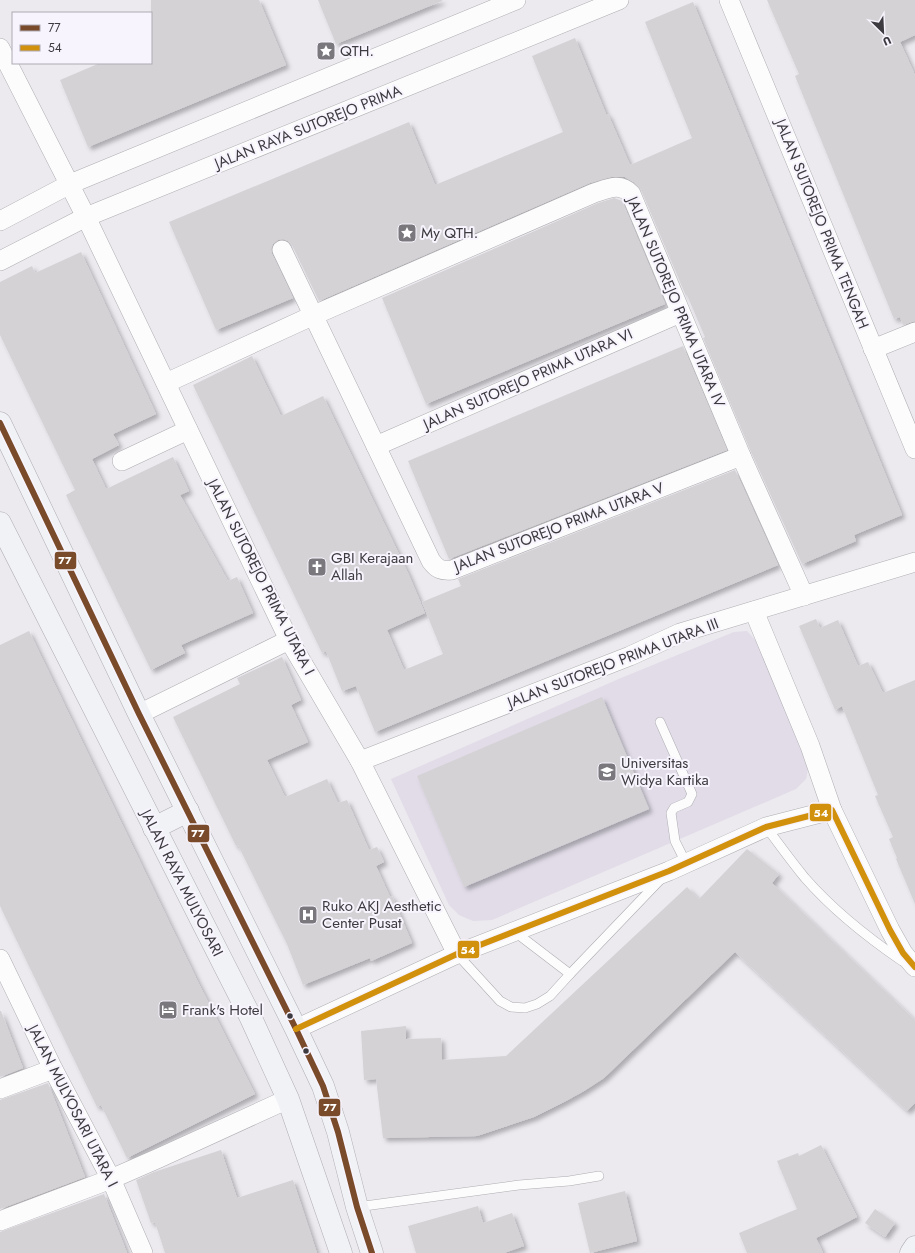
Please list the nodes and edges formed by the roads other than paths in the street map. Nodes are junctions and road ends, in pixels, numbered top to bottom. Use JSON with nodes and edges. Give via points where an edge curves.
{"nodes":[{"id":1,"x":516,"y":0,"type":"edge"},
{"id":2,"x":619,"y":0,"type":"edge"},
{"id":3,"x":729,"y":0,"type":"edge"},
{"id":4,"x":0,"y":48,"type":"edge"},
{"id":5,"x":70,"y":184,"type":"junction"},
{"id":6,"x":86,"y":217,"type":"junction"},
{"id":7,"x":0,"y":221,"type":"edge"},
{"id":8,"x":282,"y":250,"type":"dead end"},
{"id":9,"x":0,"y":261,"type":"edge"},
{"id":10,"x":680,"y":313,"type":"junction"},
{"id":11,"x":312,"y":316,"type":"junction"},
{"id":12,"x":915,"y":332,"type":"edge"},
{"id":13,"x":873,"y":349,"type":"junction"},
{"id":14,"x":166,"y":383,"type":"junction"},
{"id":15,"x":0,"y":423,"type":"edge"},
{"id":16,"x":188,"y":430,"type":"junction"},
{"id":17,"x":376,"y":446,"type":"junction"},
{"id":18,"x":915,"y":448,"type":"edge"},
{"id":19,"x":741,"y":456,"type":"junction"},
{"id":20,"x":122,"y":461,"type":"dead end"},
{"id":21,"x":2,"y":533,"type":"edge"},
{"id":22,"x":915,"y":562,"type":"edge"},
{"id":23,"x":804,"y":596,"type":"junction"},
{"id":24,"x":754,"y":611,"type":"junction"},
{"id":25,"x":289,"y":640,"type":"junction"},
{"id":26,"x":139,"y":714,"type":"junction"},
{"id":27,"x":660,"y":722,"type":"dead end"},
{"id":28,"x":360,"y":761,"type":"junction"},
{"id":29,"x":832,"y":810,"type":"junction"},
{"id":30,"x":188,"y":812,"type":"junction"},
{"id":31,"x":766,"y":827,"type":"junction"},
{"id":32,"x":154,"y":828,"type":"junction"},
{"id":33,"x":677,"y":867,"type":"junction"},
{"id":34,"x":515,"y":932,"type":"junction"},
{"id":35,"x":457,"y":954,"type":"junction"},
{"id":36,"x":0,"y":960,"type":"edge"},
{"id":37,"x":915,"y":968,"type":"edge"},
{"id":38,"x":570,"y":974,"type":"junction"},
{"id":39,"x":296,"y":1030,"type":"junction"},
{"id":40,"x":53,"y":1069,"type":"junction"},
{"id":41,"x":0,"y":1089,"type":"edge"},
{"id":42,"x":288,"y":1099,"type":"junction"},
{"id":43,"x":599,"y":1176,"type":"dead end"},
{"id":44,"x":111,"y":1179,"type":"junction"},
{"id":45,"x":357,"y":1207,"type":"junction"},
{"id":46,"x":0,"y":1221,"type":"edge"},
{"id":47,"x":915,"y":1247,"type":"edge"},
{"id":48,"x":143,"y":1253,"type":"edge"},
{"id":49,"x":341,"y":1253,"type":"edge"},
{"id":50,"x":372,"y":1253,"type":"edge"},
{"id":51,"x":911,"y":1253,"type":"edge"}],
"edges":[{"from":1,"to":5,"type":"street"},
{"from":2,"to":6,"type":"street","name":"JALAN RAYA SUTOREJO PRIMA"},
{"from":3,"to":13,"type":"street","name":"JALAN SUTOREJO PRIMA TENGAH"},
{"from":4,"to":5,"type":"street","name":"JALAN SUTOREJO PRIMA UTARA I"},
{"from":5,"to":6,"type":"street","name":"JALAN SUTOREJO PRIMA UTARA I"},
{"from":5,"to":7,"type":"street"},
{"from":6,"to":9,"type":"street","name":"JALAN RAYA SUTOREJO PRIMA"},
{"from":6,"to":14,"type":"street","name":"JALAN SUTOREJO PRIMA UTARA I"},
{"from":8,"to":11,"type":"street","name":"JALAN SUTOREJO PRIMA UTARA V"},
{"from":10,"to":11,"type":"street","name":"JALAN SUTOREJO PRIMA UTARA IV","via":[[631,194],[624,188],[615,187],[594,193]]},
{"from":10,"to":17,"type":"street","name":"JALAN SUTOREJO PRIMA UTARA VI"},
{"from":10,"to":19,"type":"street","name":"JALAN SUTOREJO PRIMA UTARA IV"},
{"from":11,"to":14,"type":"street","name":"JALAN SUTOREJO PRIMA UTARA IV"},
{"from":11,"to":17,"type":"street","name":"JALAN SUTOREJO PRIMA UTARA V"},
{"from":12,"to":13,"type":"street"},
{"from":13,"to":18,"type":"street","name":"JALAN SUTOREJO PRIMA TENGAH"},
{"from":14,"to":16,"type":"street","name":"JALAN SUTOREJO PRIMA UTARA I"},
{"from":15,"to":26,"type":"main road"},
{"from":16,"to":20,"type":"street"},
{"from":16,"to":25,"type":"street","name":"JALAN SUTOREJO PRIMA UTARA I"},
{"from":17,"to":19,"type":"street","name":"JALAN SUTOREJO PRIMA UTARA V","via":[[430,561],[435,567],[445,571]]},
{"from":19,"to":23,"type":"street","name":"JALAN SUTOREJO PRIMA UTARA IV"},
{"from":21,"to":32,"type":"main road","name":"JALAN RAYA MULYOSARI"},
{"from":22,"to":23,"type":"street","name":"JALAN SUTOREJO PRIMA UTARA III"},
{"from":23,"to":24,"type":"street","name":"JALAN SUTOREJO PRIMA UTARA III"},
{"from":24,"to":28,"type":"street","name":"JALAN SUTOREJO PRIMA UTARA III","via":[[680,634],[630,656]]},
{"from":24,"to":29,"type":"street","via":[[810,746]]},
{"from":25,"to":26,"type":"street"},
{"from":25,"to":28,"type":"street","name":"JALAN SUTOREJO PRIMA UTARA I"},
{"from":26,"to":30,"type":"main road"},
{"from":27,"to":33,"type":"lane","via":[[692,794],[688,802],[674,808],[671,813]]},
{"from":28,"to":35,"type":"street","name":"JALAN SUTOREJO PRIMA UTARA I"},
{"from":29,"to":31,"type":"street"},
{"from":29,"to":37,"type":"street","via":[[890,930]]},
{"from":30,"to":32,"type":"main road"},
{"from":30,"to":39,"type":"main road"},
{"from":31,"to":33,"type":"street"},
{"from":31,"to":37,"type":"lane","via":[[806,878],[839,913],[870,939]]},
{"from":32,"to":42,"type":"main road","name":"JALAN RAYA MULYOSARI","via":[[250,1016]]},
{"from":33,"to":34,"type":"street"},
{"from":33,"to":38,"type":"lane"},
{"from":34,"to":35,"type":"street"},
{"from":34,"to":38,"type":"lane"},
{"from":35,"to":38,"type":"lane","via":[[500,1001],[511,1007],[525,1008],[537,1004],[550,996]]},
{"from":35,"to":39,"type":"street"},
{"from":36,"to":40,"type":"street","name":"JALAN MULYOSARI UTARA I"},
{"from":39,"to":45,"type":"main road","via":[[322,1086],[338,1132]]},
{"from":40,"to":41,"type":"street"},
{"from":40,"to":44,"type":"street","name":"JALAN MULYOSARI UTARA I"},
{"from":42,"to":44,"type":"street"},
{"from":42,"to":49,"type":"main road","name":"JALAN RAYA MULYOSARI"},
{"from":43,"to":45,"type":"lane"},
{"from":44,"to":46,"type":"street"},
{"from":44,"to":48,"type":"street","name":"JALAN MULYOSARI UTARA I"},
{"from":45,"to":50,"type":"main road"},
{"from":47,"to":51,"type":"main road"}]}
